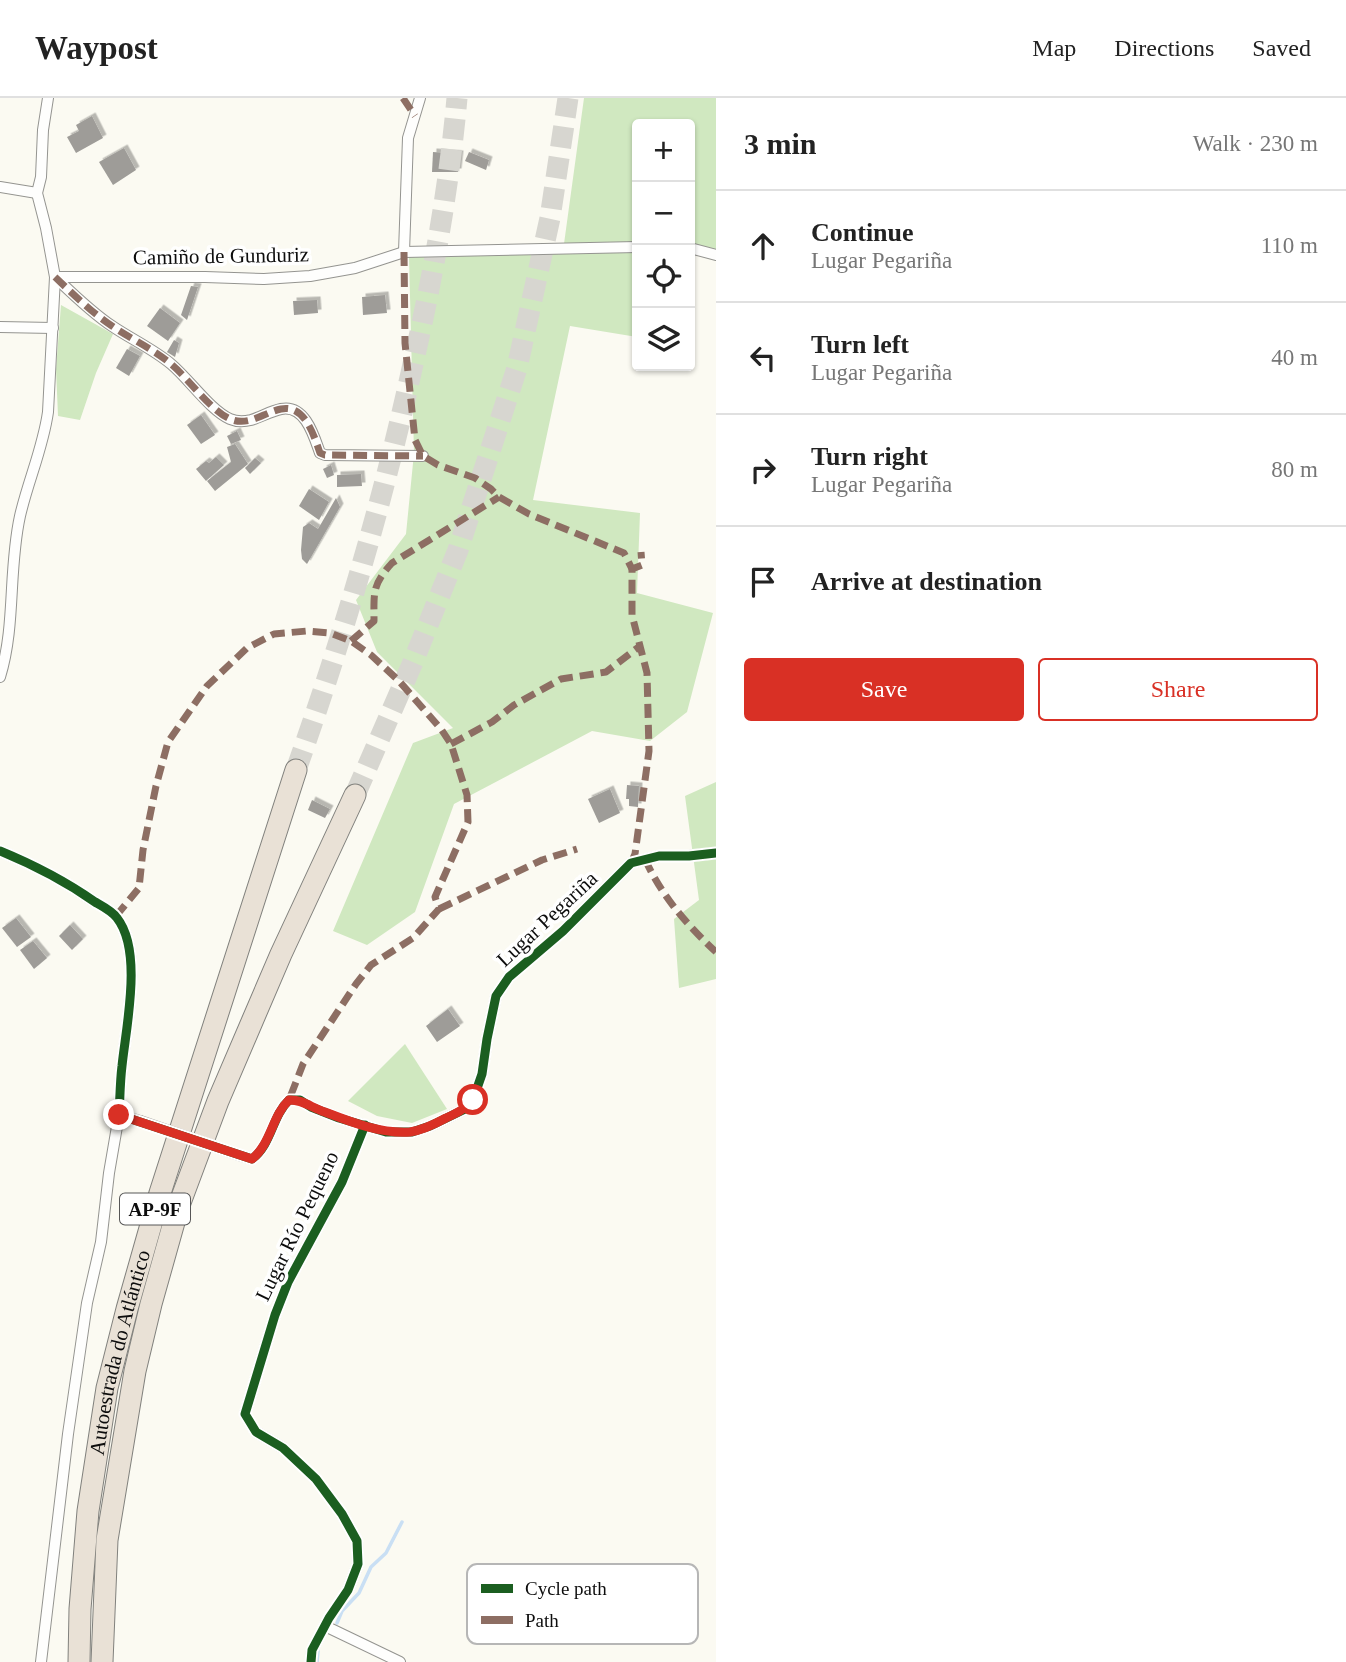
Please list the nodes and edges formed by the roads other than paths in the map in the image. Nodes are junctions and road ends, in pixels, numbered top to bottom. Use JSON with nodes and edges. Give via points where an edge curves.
{"nodes":[{"id":1,"x":48,"y":98,"type":"edge"},
{"id":2,"x":421,"y":98,"type":"edge"},
{"id":3,"x":0,"y":187,"type":"edge"},
{"id":4,"x":37,"y":193,"type":"junction"},
{"id":5,"x":632,"y":247,"type":"edge"},
{"id":6,"x":695,"y":249,"type":"edge"},
{"id":7,"x":404,"y":252,"type":"junction"},
{"id":8,"x":716,"y":255,"type":"edge"},
{"id":9,"x":55,"y":277,"type":"junction"},
{"id":10,"x":0,"y":327,"type":"edge"},
{"id":11,"x":53,"y":328,"type":"junction"},
{"id":12,"x":423,"y":456,"type":"dead end"},
{"id":13,"x":0,"y":677,"type":"edge"},
{"id":14,"x":296,"y":771,"type":"tunnel mouth"},
{"id":15,"x":355,"y":795,"type":"tunnel mouth"},
{"id":16,"x":0,"y":851,"type":"edge"},
{"id":17,"x":716,"y":853,"type":"edge"},
{"id":18,"x":119,"y":1115,"type":"junction"},
{"id":19,"x":365,"y":1125,"type":"junction"},
{"id":20,"x":325,"y":1626,"type":"junction"},
{"id":21,"x":41,"y":1662,"type":"edge"},
{"id":22,"x":79,"y":1662,"type":"edge"},
{"id":23,"x":102,"y":1662,"type":"edge"},
{"id":24,"x":311,"y":1662,"type":"edge"},
{"id":25,"x":400,"y":1662,"type":"edge"}],
"edges":[{"from":1,"to":4,"type":"street"},
{"from":2,"to":7,"type":"street","via":[[408,138]]},
{"from":3,"to":4,"type":"street"},
{"from":4,"to":9,"type":"street"},
{"from":5,"to":7,"type":"street","name":"Camiño de Gunduriz"},
{"from":6,"to":8,"type":"street"},
{"from":7,"to":9,"type":"street","name":"Camiño de Gunduriz","via":[[310,276]]},
{"from":9,"to":11,"type":"street"},
{"from":9,"to":12,"type":"street","via":[[111,325],[176,368],[226,417],[244,422],[292,409],[305,419],[325,455]]},
{"from":10,"to":11,"type":"street"},
{"from":11,"to":13,"type":"street","via":[[46,429],[20,517],[10,628]]},
{"from":14,"to":22,"type":"highway","name":"Autoestrada do Atlántico","number":"AP-9F","via":[[160,1193],[107,1388],[88,1511]]},
{"from":15,"to":23,"type":"highway","name":"Autoestrada do Atlántico","number":"AP-9F","via":[[228,1076],[178,1208],[133,1384],[107,1540]]},
{"from":16,"to":18,"type":"street","via":[[65,882],[117,916],[130,958]]},
{"from":17,"to":19,"type":"street","name":"Lugar Pegariña","via":[[659,856],[631,863],[509,977],[496,996],[482,1074],[473,1100],[463,1110],[412,1132],[386,1132]]},
{"from":18,"to":19,"type":"street","name":"Lugar Pegariña","bridge":true,"via":[[252,1159],[289,1100]]},
{"from":18,"to":21,"type":"street","via":[[101,1242],[87,1303]]},
{"from":19,"to":20,"type":"street","name":"Lugar Río Pequeno","via":[[342,1182],[288,1282],[245,1414],[256,1432],[283,1448],[316,1479],[357,1541],[354,1577]]},
{"from":20,"to":24,"type":"street","name":"Lugar Río Pequeno"},
{"from":20,"to":25,"type":"street"}]}
